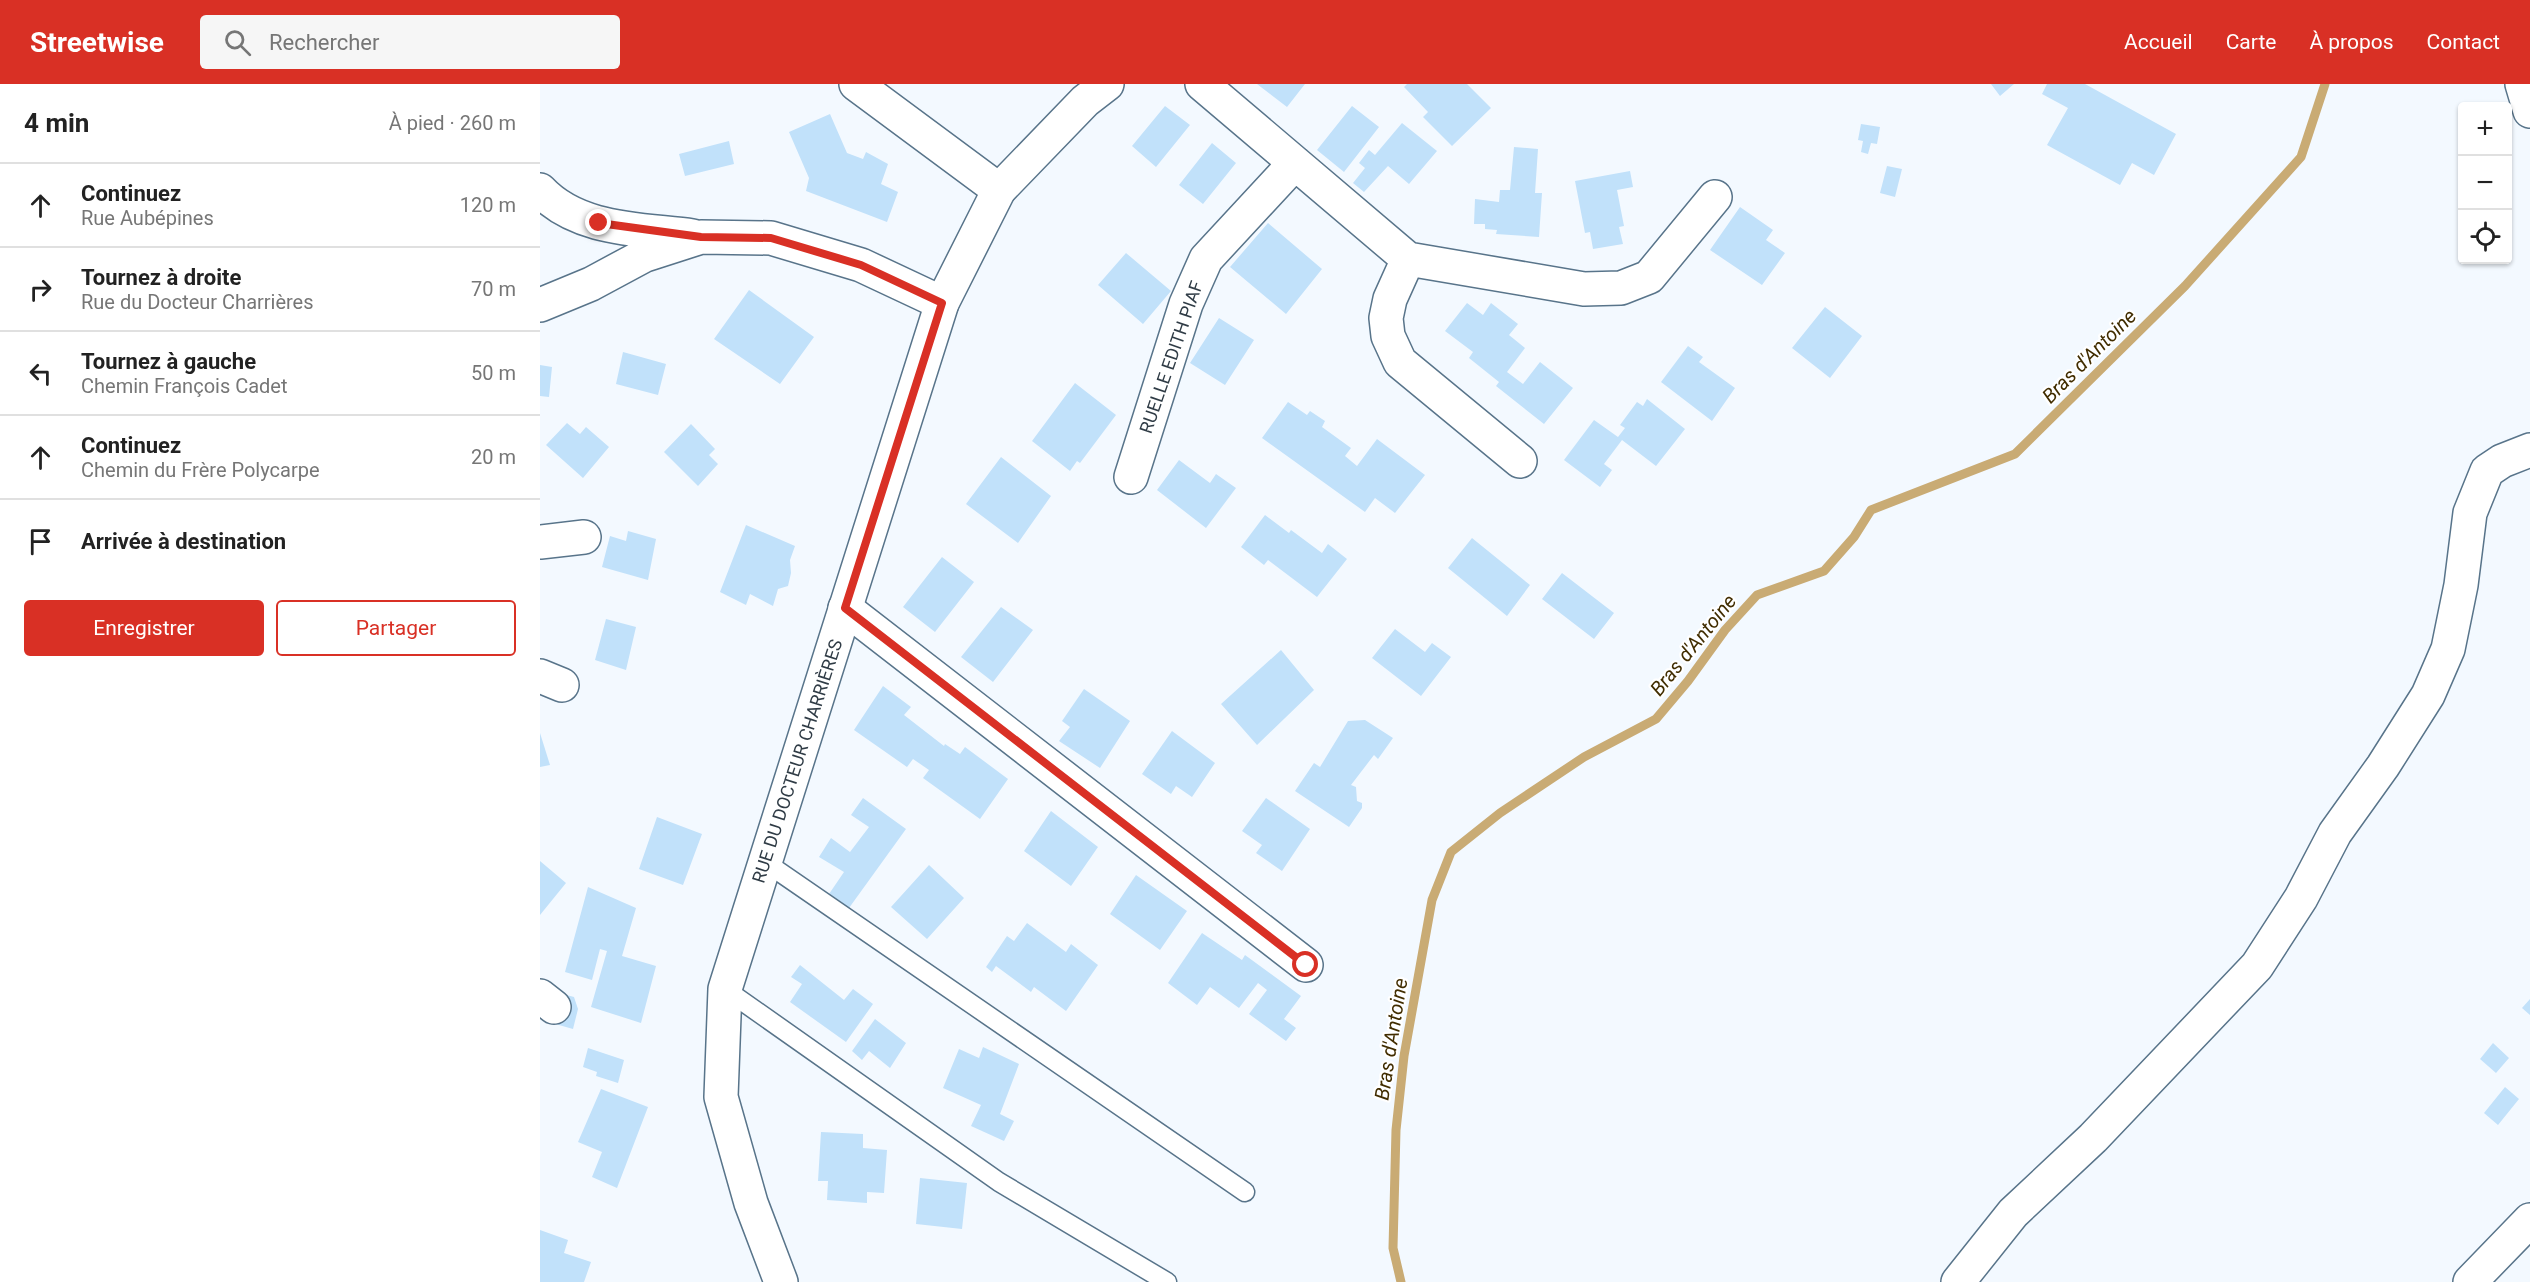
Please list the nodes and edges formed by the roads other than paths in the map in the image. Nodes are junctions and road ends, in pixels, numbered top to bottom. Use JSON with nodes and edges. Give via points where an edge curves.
{"nodes":[{"id":1,"x":856,"y":84,"type":"edge"},
{"id":2,"x":1107,"y":84,"type":"edge"},
{"id":3,"x":1202,"y":84,"type":"edge"},
{"id":4,"x":2522,"y":84,"type":"edge"},
{"id":5,"x":2530,"y":111,"type":"edge"},
{"id":6,"x":1295,"y":163,"type":"junction"},
{"id":7,"x":540,"y":190,"type":"edge"},
{"id":8,"x":999,"y":190,"type":"junction"},
{"id":9,"x":1715,"y":196,"type":"dead end"},
{"id":10,"x":701,"y":237,"type":"junction"},
{"id":11,"x":1408,"y":259,"type":"junction"},
{"id":12,"x":942,"y":303,"type":"junction"},
{"id":13,"x":540,"y":306,"type":"edge"},
{"id":14,"x":2530,"y":450,"type":"edge"},
{"id":15,"x":1520,"y":461,"type":"dead end"},
{"id":16,"x":1131,"y":477,"type":"dead end"},
{"id":17,"x":584,"y":537,"type":"dead end"},
{"id":18,"x":540,"y":543,"type":"edge"},
{"id":19,"x":845,"y":608,"type":"junction"},
{"id":20,"x":765,"y":862,"type":"junction"},
{"id":21,"x":1306,"y":965,"type":"dead end"},
{"id":22,"x":725,"y":989,"type":"junction"},
{"id":23,"x":1245,"y":1192,"type":"dead end"},
{"id":24,"x":2530,"y":1220,"type":"edge"},
{"id":25,"x":781,"y":1282,"type":"edge"},
{"id":26,"x":1167,"y":1282,"type":"edge"},
{"id":27,"x":1958,"y":1282,"type":"edge"},
{"id":28,"x":2470,"y":1282,"type":"edge"}],
"edges":[{"from":1,"to":8,"type":"street"},
{"from":2,"to":8,"type":"street","name":"RUE DU DOCTEUR CHARRIÈRES","via":[[1085,101]]},
{"from":3,"to":6,"type":"street"},
{"from":4,"to":5,"type":"street"},
{"from":6,"to":11,"type":"street"},
{"from":6,"to":16,"type":"street","name":"RUELLE EDITH PIAF","via":[[1206,259],[1185,304]]},
{"from":7,"to":10,"type":"street","via":[[574,217]]},
{"from":8,"to":12,"type":"street","name":"RUE DU DOCTEUR CHARRIÈRES"},
{"from":9,"to":11,"type":"street","via":[[1649,277],[1621,288],[1584,290]]},
{"from":10,"to":12,"type":"street","via":[[771,238],[861,265]]},
{"from":10,"to":13,"type":"street","via":[[645,255]]},
{"from":11,"to":15,"type":"street","via":[[1386,318],[1388,336],[1401,362]]},
{"from":12,"to":19,"type":"street","name":"RUE DU DOCTEUR CHARRIÈRES"},
{"from":14,"to":27,"type":"street","via":[[2487,471],[2470,513],[2462,585],[2448,649],[2428,695],[2335,833],[2301,898],[2257,966],[2093,1138],[2013,1213]]},
{"from":17,"to":18,"type":"street"},
{"from":19,"to":20,"type":"street","name":"RUE DU DOCTEUR CHARRIÈRES"},
{"from":19,"to":21,"type":"street"},
{"from":20,"to":22,"type":"street","name":"RUE DU DOCTEUR CHARRIÈRES"},
{"from":20,"to":23,"type":"lane"},
{"from":22,"to":25,"type":"street","name":"RUE DU DOCTEUR CHARRIÈRES","via":[[721,1097],[751,1203]]},
{"from":22,"to":26,"type":"lane","via":[[999,1182]]},
{"from":24,"to":28,"type":"street"}]}
